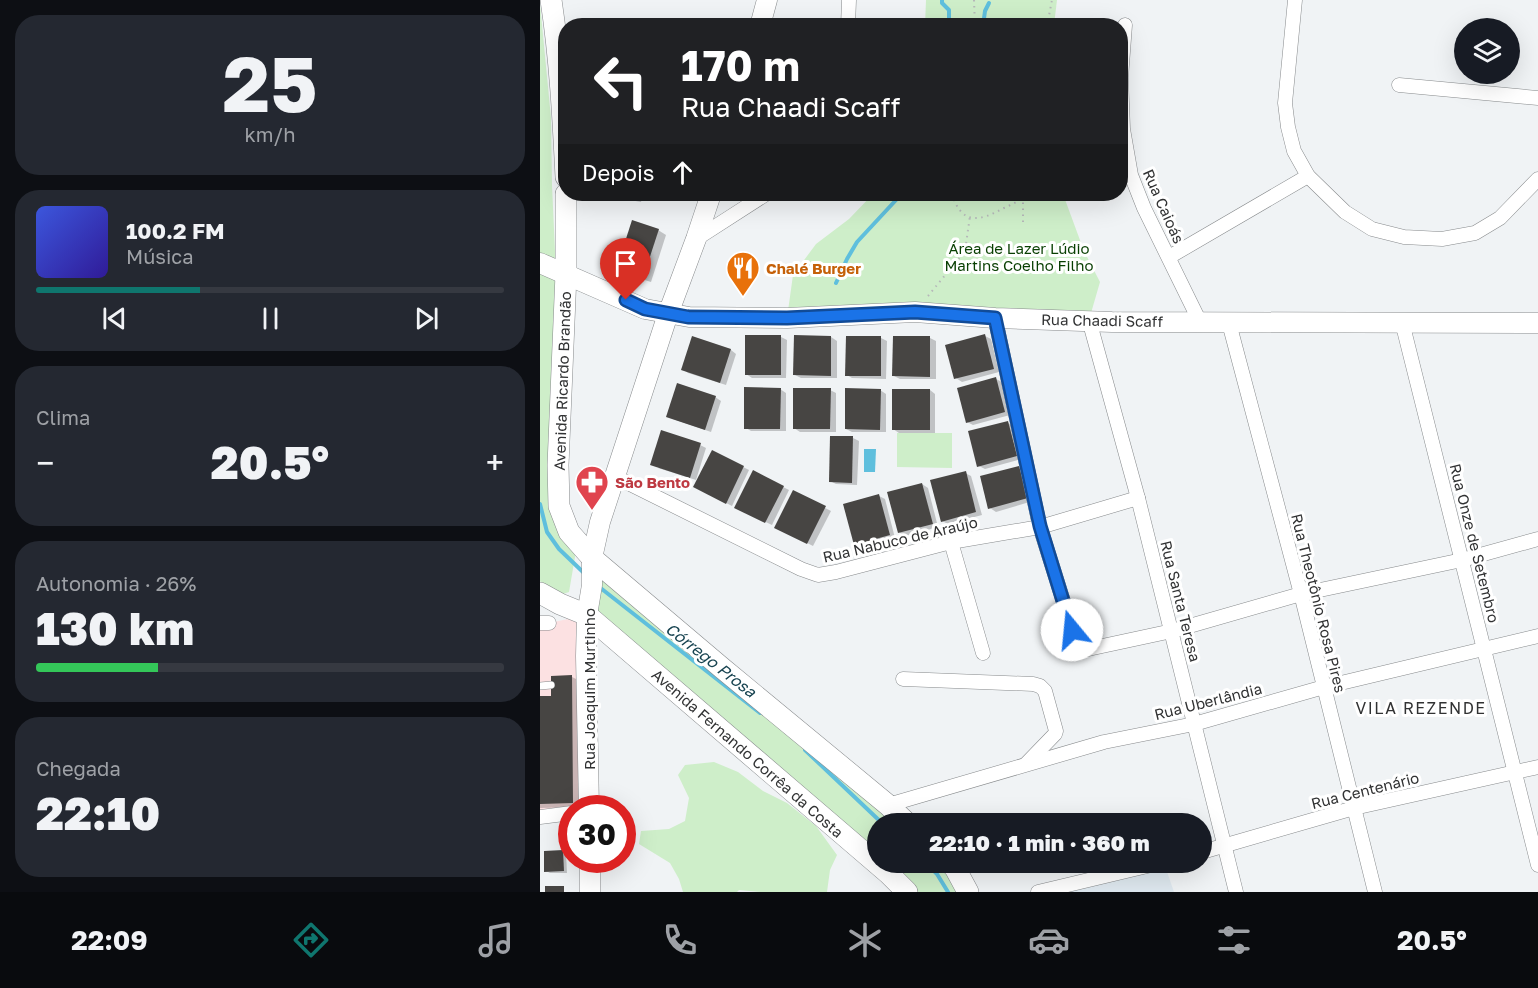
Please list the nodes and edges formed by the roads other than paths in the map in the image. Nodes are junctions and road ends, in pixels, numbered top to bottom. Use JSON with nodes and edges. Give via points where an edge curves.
{"nodes":[{"id":1,"x":551,"y":0,"type":"edge"},
{"id":2,"x":767,"y":0,"type":"edge"},
{"id":3,"x":849,"y":0,"type":"edge"},
{"id":4,"x":1295,"y":0,"type":"edge"},
{"id":5,"x":762,"y":18,"type":"edge"},
{"id":6,"x":848,"y":18,"type":"edge"},
{"id":7,"x":558,"y":55,"type":"edge"},
{"id":8,"x":1399,"y":85,"type":"dead end"},
{"id":9,"x":1538,"y":98,"type":"edge"},
{"id":10,"x":1128,"y":158,"type":"edge"},
{"id":11,"x":1308,"y":177,"type":"junction"},
{"id":12,"x":1538,"y":179,"type":"edge"},
{"id":13,"x":565,"y":201,"type":"edge"},
{"id":14,"x":709,"y":201,"type":"edge"},
{"id":15,"x":752,"y":201,"type":"edge"},
{"id":16,"x":696,"y":239,"type":"junction"},
{"id":17,"x":1168,"y":257,"type":"junction"},
{"id":18,"x":553,"y":269,"type":"edge"},
{"id":19,"x":668,"y":314,"type":"junction"},
{"id":20,"x":995,"y":318,"type":"junction"},
{"id":21,"x":1089,"y":320,"type":"junction"},
{"id":22,"x":1200,"y":322,"type":"junction"},
{"id":23,"x":1229,"y":322,"type":"junction"},
{"id":24,"x":1402,"y":322,"type":"junction"},
{"id":25,"x":1538,"y":323,"type":"edge"},
{"id":26,"x":616,"y":477,"type":"junction"},
{"id":27,"x":1138,"y":498,"type":"junction"},
{"id":28,"x":1040,"y":526,"type":"junction"},
{"id":29,"x":1538,"y":539,"type":"edge"},
{"id":30,"x":951,"y":542,"type":"junction"},
{"id":31,"x":1462,"y":560,"type":"junction"},
{"id":32,"x":592,"y":565,"type":"junction"},
{"id":33,"x":540,"y":593,"type":"edge"},
{"id":34,"x":1301,"y":594,"type":"junction"},
{"id":35,"x":588,"y":611,"type":"junction"},
{"id":36,"x":1172,"y":631,"type":"junction"},
{"id":37,"x":1538,"y":636,"type":"edge"},
{"id":38,"x":1484,"y":650,"type":"junction"},
{"id":39,"x":983,"y":653,"type":"dead end"},
{"id":40,"x":903,"y":679,"type":"dead end"},
{"id":41,"x":540,"y":686,"type":"edge"},
{"id":42,"x":551,"y":686,"type":"dead end"},
{"id":43,"x":1324,"y":687,"type":"junction"},
{"id":44,"x":1194,"y":724,"type":"junction"},
{"id":45,"x":1024,"y":765,"type":"junction"},
{"id":46,"x":1538,"y":767,"type":"edge"},
{"id":47,"x":1514,"y":773,"type":"junction"},
{"id":48,"x":588,"y":795,"type":"edge"},
{"id":49,"x":888,"y":805,"type":"junction"},
{"id":50,"x":1354,"y":808,"type":"junction"},
{"id":51,"x":896,"y":813,"type":"edge"},
{"id":52,"x":558,"y":815,"type":"edge"},
{"id":53,"x":540,"y":817,"type":"edge"},
{"id":54,"x":1224,"y":845,"type":"junction"},
{"id":55,"x":1212,"y":849,"type":"edge"},
{"id":56,"x":1538,"y":865,"type":"edge"},
{"id":57,"x":590,"y":873,"type":"edge"},
{"id":58,"x":958,"y":873,"type":"edge"},
{"id":59,"x":1118,"y":873,"type":"edge"},
{"id":60,"x":590,"y":892,"type":"edge"},
{"id":61,"x":907,"y":892,"type":"edge"},
{"id":62,"x":968,"y":892,"type":"edge"},
{"id":63,"x":1038,"y":892,"type":"edge"},
{"id":64,"x":1236,"y":892,"type":"edge"},
{"id":65,"x":1375,"y":892,"type":"edge"}],
"edges":[{"from":1,"to":7,"type":"main road"},
{"from":2,"to":5,"type":"street"},
{"from":3,"to":6,"type":"street"},
{"from":4,"to":11,"type":"street","via":[[1285,103],[1294,152]]},
{"from":8,"to":9,"type":"street"},
{"from":10,"to":17,"type":"street","name":"Rua Caioás","via":[[1143,208]]},
{"from":11,"to":12,"type":"street","via":[[1345,212],[1372,229],[1404,237],[1442,239],[1475,233],[1500,218]]},
{"from":11,"to":17,"type":"street"},
{"from":13,"to":18,"type":"main road","name":"Avenida Ricardo Brandão"},
{"from":14,"to":16,"type":"street","name":"Rua Joaquim Murtinho"},
{"from":15,"to":16,"type":"street"},
{"from":16,"to":19,"type":"street","name":"Rua Joaquim Murtinho"},
{"from":17,"to":22,"type":"street","name":"Rua Caioás"},
{"from":18,"to":19,"type":"street","name":"Rua Chaadi Scaff","via":[[645,309]]},
{"from":18,"to":32,"type":"main road","name":"Avenida Ricardo Brandão","via":[[559,506],[569,532]]},
{"from":19,"to":20,"type":"street","name":"Rua Chaadi Scaff","via":[[787,318],[915,312]]},
{"from":19,"to":26,"type":"street","name":"Rua Joaquim Murtinho"},
{"from":20,"to":21,"type":"street","name":"Rua Chaadi Scaff"},
{"from":20,"to":28,"type":"street"},
{"from":21,"to":22,"type":"street","name":"Rua Chaadi Scaff"},
{"from":21,"to":27,"type":"street","name":"Rua Santa Teresa"},
{"from":22,"to":23,"type":"street","name":"Rua Chaadi Scaff"},
{"from":23,"to":24,"type":"street","name":"Rua Chaadi Scaff"},
{"from":23,"to":34,"type":"street","name":"Rua Theotônio Rosa Pires"},
{"from":24,"to":25,"type":"street","name":"Rua Chaadi Scaff"},
{"from":24,"to":31,"type":"street","name":"Rua Onze de Setembro"},
{"from":26,"to":30,"type":"street","name":"Rua Nabuco de Araújo","via":[[818,575]]},
{"from":26,"to":32,"type":"street","name":"Rua Joaquim Murtinho","via":[[600,522]]},
{"from":27,"to":28,"type":"street","name":"Rua Nabuco de Araújo"},
{"from":27,"to":36,"type":"street","name":"Rua Santa Teresa"},
{"from":28,"to":30,"type":"street","name":"Rua Nabuco de Araújo"},
{"from":28,"to":36,"type":"street","via":[[1079,651]]},
{"from":29,"to":31,"type":"street"},
{"from":30,"to":39,"type":"street"},
{"from":31,"to":34,"type":"street"},
{"from":31,"to":38,"type":"street","name":"Rua Onze de Setembro"},
{"from":32,"to":35,"type":"street","name":"Rua Joaquim Murtinho"},
{"from":32,"to":49,"type":"main road"},
{"from":33,"to":35,"type":"main road","via":[[560,604]]},
{"from":34,"to":36,"type":"street"},
{"from":34,"to":43,"type":"street","name":"Rua Theotônio Rosa Pires"},
{"from":35,"to":48,"type":"street","name":"Rua Joaquim Murtinho","via":[[583,685]]},
{"from":35,"to":61,"type":"main road","name":"Avenida Fernando Corrêa da Costa"},
{"from":36,"to":44,"type":"street","name":"Rua Santa Teresa"},
{"from":37,"to":38,"type":"street","name":"Rua Uberlândia"},
{"from":38,"to":43,"type":"street","name":"Rua Uberlândia"},
{"from":38,"to":47,"type":"street","name":"Rua Onze de Setembro"},
{"from":40,"to":45,"type":"street","via":[[1040,686],[1045,691],[1056,731]]},
{"from":41,"to":42,"type":"lane"},
{"from":43,"to":44,"type":"street","name":"Rua Uberlândia"},
{"from":43,"to":50,"type":"street","name":"Rua Theotônio Rosa Pires"},
{"from":44,"to":45,"type":"street","name":"Rua Uberlândia","via":[[1104,742]]},
{"from":44,"to":54,"type":"street","name":"Rua Santa Teresa"},
{"from":45,"to":49,"type":"street","name":"Rua Uberlândia"},
{"from":46,"to":47,"type":"street","name":"Rua Centenário"},
{"from":47,"to":50,"type":"street","name":"Rua Centenário"},
{"from":47,"to":56,"type":"street","name":"Rua Onze de Setembro"},
{"from":49,"to":51,"type":"main road"},
{"from":50,"to":54,"type":"street","name":"Rua Centenário"},
{"from":50,"to":65,"type":"street","name":"Rua Theotônio Rosa Pires"},
{"from":52,"to":53,"type":"street"},
{"from":54,"to":55,"type":"street","name":"Rua Centenário"},
{"from":54,"to":64,"type":"street","name":"Rua Santa Teresa"},
{"from":57,"to":60,"type":"street"},
{"from":58,"to":62,"type":"main road"},
{"from":59,"to":63,"type":"street"}]}
